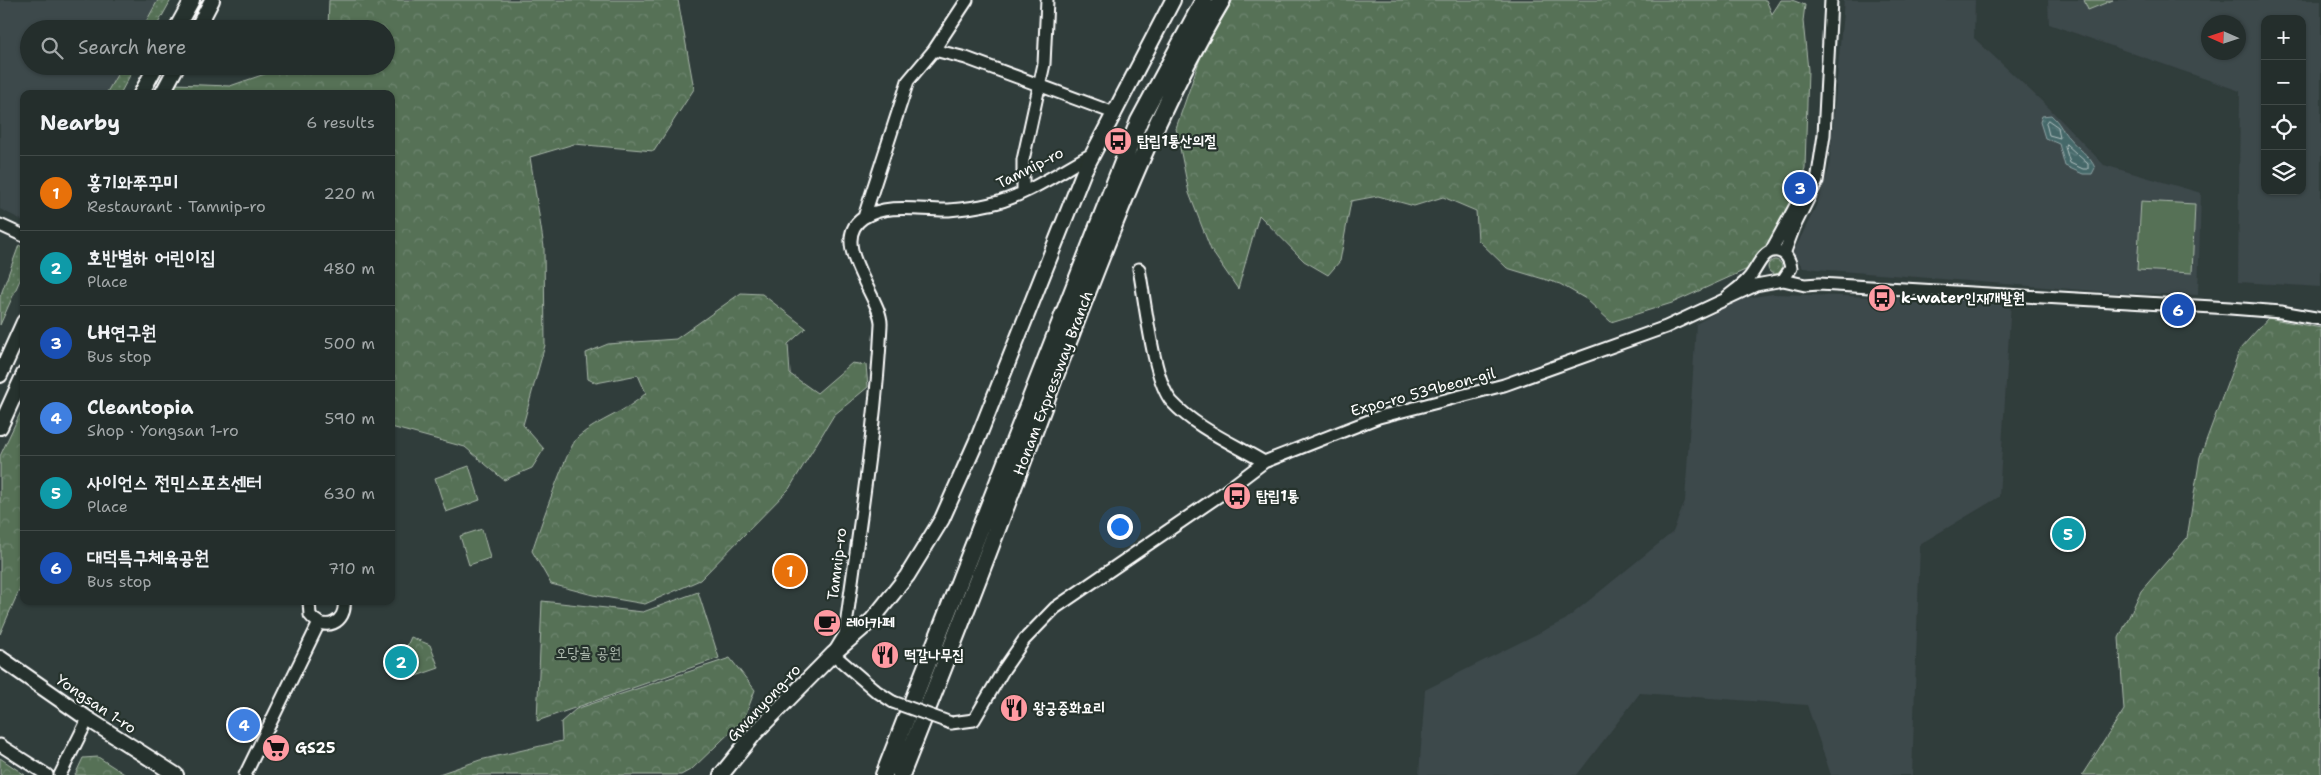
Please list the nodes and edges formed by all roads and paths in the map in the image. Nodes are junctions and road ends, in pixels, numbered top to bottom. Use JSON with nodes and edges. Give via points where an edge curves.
{"nodes":[{"id":1,"x":192,"y":0,"type":"edge"},
{"id":2,"x":212,"y":0,"type":"edge"},
{"id":3,"x":967,"y":0,"type":"edge"},
{"id":4,"x":1047,"y":0,"type":"edge"},
{"id":5,"x":1173,"y":0,"type":"edge"},
{"id":6,"x":1204,"y":0,"type":"edge"},
{"id":7,"x":1222,"y":0,"type":"edge"},
{"id":8,"x":1831,"y":0,"type":"edge"},
{"id":9,"x":181,"y":20,"type":"edge"},
{"id":10,"x":202,"y":20,"type":"edge"},
{"id":11,"x":934,"y":50,"type":"junction"},
{"id":12,"x":151,"y":75,"type":"edge"},
{"id":13,"x":172,"y":75,"type":"edge"},
{"id":14,"x":1039,"y":84,"type":"junction"},
{"id":15,"x":143,"y":90,"type":"edge"},
{"id":16,"x":164,"y":90,"type":"edge"},
{"id":17,"x":1114,"y":113,"type":"junction"},
{"id":18,"x":1092,"y":154,"type":"junction"},
{"id":19,"x":1818,"y":170,"type":"junction"},
{"id":20,"x":1023,"y":191,"type":"junction"},
{"id":21,"x":864,"y":218,"type":"junction"},
{"id":22,"x":0,"y":225,"type":"edge"},
{"id":23,"x":20,"y":234,"type":"edge"},
{"id":24,"x":1771,"y":251,"type":"junction"},
{"id":25,"x":1784,"y":254,"type":"junction"},
{"id":26,"x":1759,"y":265,"type":"junction"},
{"id":27,"x":1791,"y":268,"type":"junction"},
{"id":28,"x":1139,"y":269,"type":"dead end"},
{"id":29,"x":1784,"y":280,"type":"junction"},
{"id":30,"x":1769,"y":282,"type":"junction"},
{"id":31,"x":1819,"y":284,"type":"junction"},
{"id":32,"x":1727,"y":297,"type":"junction"},
{"id":33,"x":2321,"y":319,"type":"edge"},
{"id":34,"x":20,"y":331,"type":"edge"},
{"id":35,"x":0,"y":375,"type":"edge"},
{"id":36,"x":20,"y":383,"type":"edge"},
{"id":37,"x":0,"y":427,"type":"edge"},
{"id":38,"x":1264,"y":462,"type":"junction"},
{"id":39,"x":310,"y":605,"type":"edge"},
{"id":40,"x":344,"y":605,"type":"edge"},
{"id":41,"x":319,"y":623,"type":"junction"},
{"id":42,"x":833,"y":654,"type":"junction"},
{"id":43,"x":0,"y":658,"type":"edge"},
{"id":44,"x":88,"y":719,"type":"junction"},
{"id":45,"x":0,"y":745,"type":"edge"},
{"id":46,"x":46,"y":775,"type":"edge"},
{"id":47,"x":60,"y":775,"type":"edge"},
{"id":48,"x":176,"y":775,"type":"edge"},
{"id":49,"x":245,"y":775,"type":"edge"},
{"id":50,"x":721,"y":775,"type":"edge"},
{"id":51,"x":884,"y":775,"type":"edge"},
{"id":52,"x":901,"y":775,"type":"edge"}],
"edges":[{"from":1,"to":9,"type":"main road"},
{"from":2,"to":10,"type":"main road"},
{"from":3,"to":11,"type":"street"},
{"from":4,"to":14,"type":"street","via":[[1044,64]]},
{"from":5,"to":17,"type":"main road","name":"Tamnip-ro"},
{"from":6,"to":51,"type":"highway","name":"Honam Expressway Branch","via":[[1139,121]]},
{"from":7,"to":52,"type":"highway","name":"Honam Expressway Branch","via":[[1196,44],[1152,135],[1091,281]]},
{"from":8,"to":19,"type":"street","via":[[1824,136]]},
{"from":11,"to":14,"type":"street"},
{"from":11,"to":21,"type":"street","via":[[908,80]]},
{"from":12,"to":15,"type":"main road"},
{"from":13,"to":16,"type":"main road"},
{"from":14,"to":17,"type":"street"},
{"from":14,"to":20,"type":"street","via":[[1023,160]]},
{"from":17,"to":18,"type":"main road","name":"Tamnip-ro"},
{"from":18,"to":20,"type":"street","name":"Tamnip-ro"},
{"from":18,"to":42,"type":"main road","name":"Tamnip-ro","via":[[978,438],[942,519],[906,576],[872,620]]},
{"from":19,"to":24,"type":"street","via":[[1811,177]]},
{"from":19,"to":25,"type":"street","via":[[1817,181]]},
{"from":20,"to":21,"type":"street","name":"Tamnip-ro","via":[[992,204],[949,210],[901,208]]},
{"from":21,"to":42,"type":"street","name":"Tamnip-ro","via":[[855,227],[852,242],[859,273],[882,319],[878,387],[845,634]]},
{"from":22,"to":23,"type":"street"},
{"from":24,"to":25,"type":"street"},
{"from":24,"to":26,"type":"street","via":[[1764,255]]},
{"from":25,"to":27,"type":"street"},
{"from":26,"to":30,"type":"street"},
{"from":26,"to":32,"type":"street","via":[[1749,279]]},
{"from":27,"to":29,"type":"street"},
{"from":27,"to":31,"type":"street"},
{"from":28,"to":38,"type":"street","via":[[1157,368],[1171,401],[1198,423]]},
{"from":29,"to":30,"type":"street"},
{"from":29,"to":31,"type":"street","via":[[1805,285]]},
{"from":30,"to":32,"type":"street"},
{"from":31,"to":33,"type":"street","via":[[2238,308]]},
{"from":32,"to":38,"type":"street","name":"Expo-ro 539beon-gil","via":[[1666,327],[1504,385],[1379,416]]},
{"from":34,"to":35,"type":"main road"},
{"from":36,"to":37,"type":"main road"},
{"from":38,"to":42,"type":"street","name":"Expo-ro 539beon-gil","bridge":true,"via":[[1055,608],[1019,647],[974,720],[951,723],[893,702]]},
{"from":39,"to":41,"type":"street","via":[[310,615]]},
{"from":40,"to":41,"type":"street","via":[[344,613],[336,622]]},
{"from":41,"to":49,"type":"street"},
{"from":42,"to":50,"type":"main road","name":"Gwanyong-ro","via":[[755,733]]},
{"from":43,"to":44,"type":"main road","name":"Yongsan 1-ro"},
{"from":44,"to":47,"type":"street"},
{"from":44,"to":48,"type":"main road","name":"Yongsan 1-ro"},
{"from":45,"to":46,"type":"street"}]}
